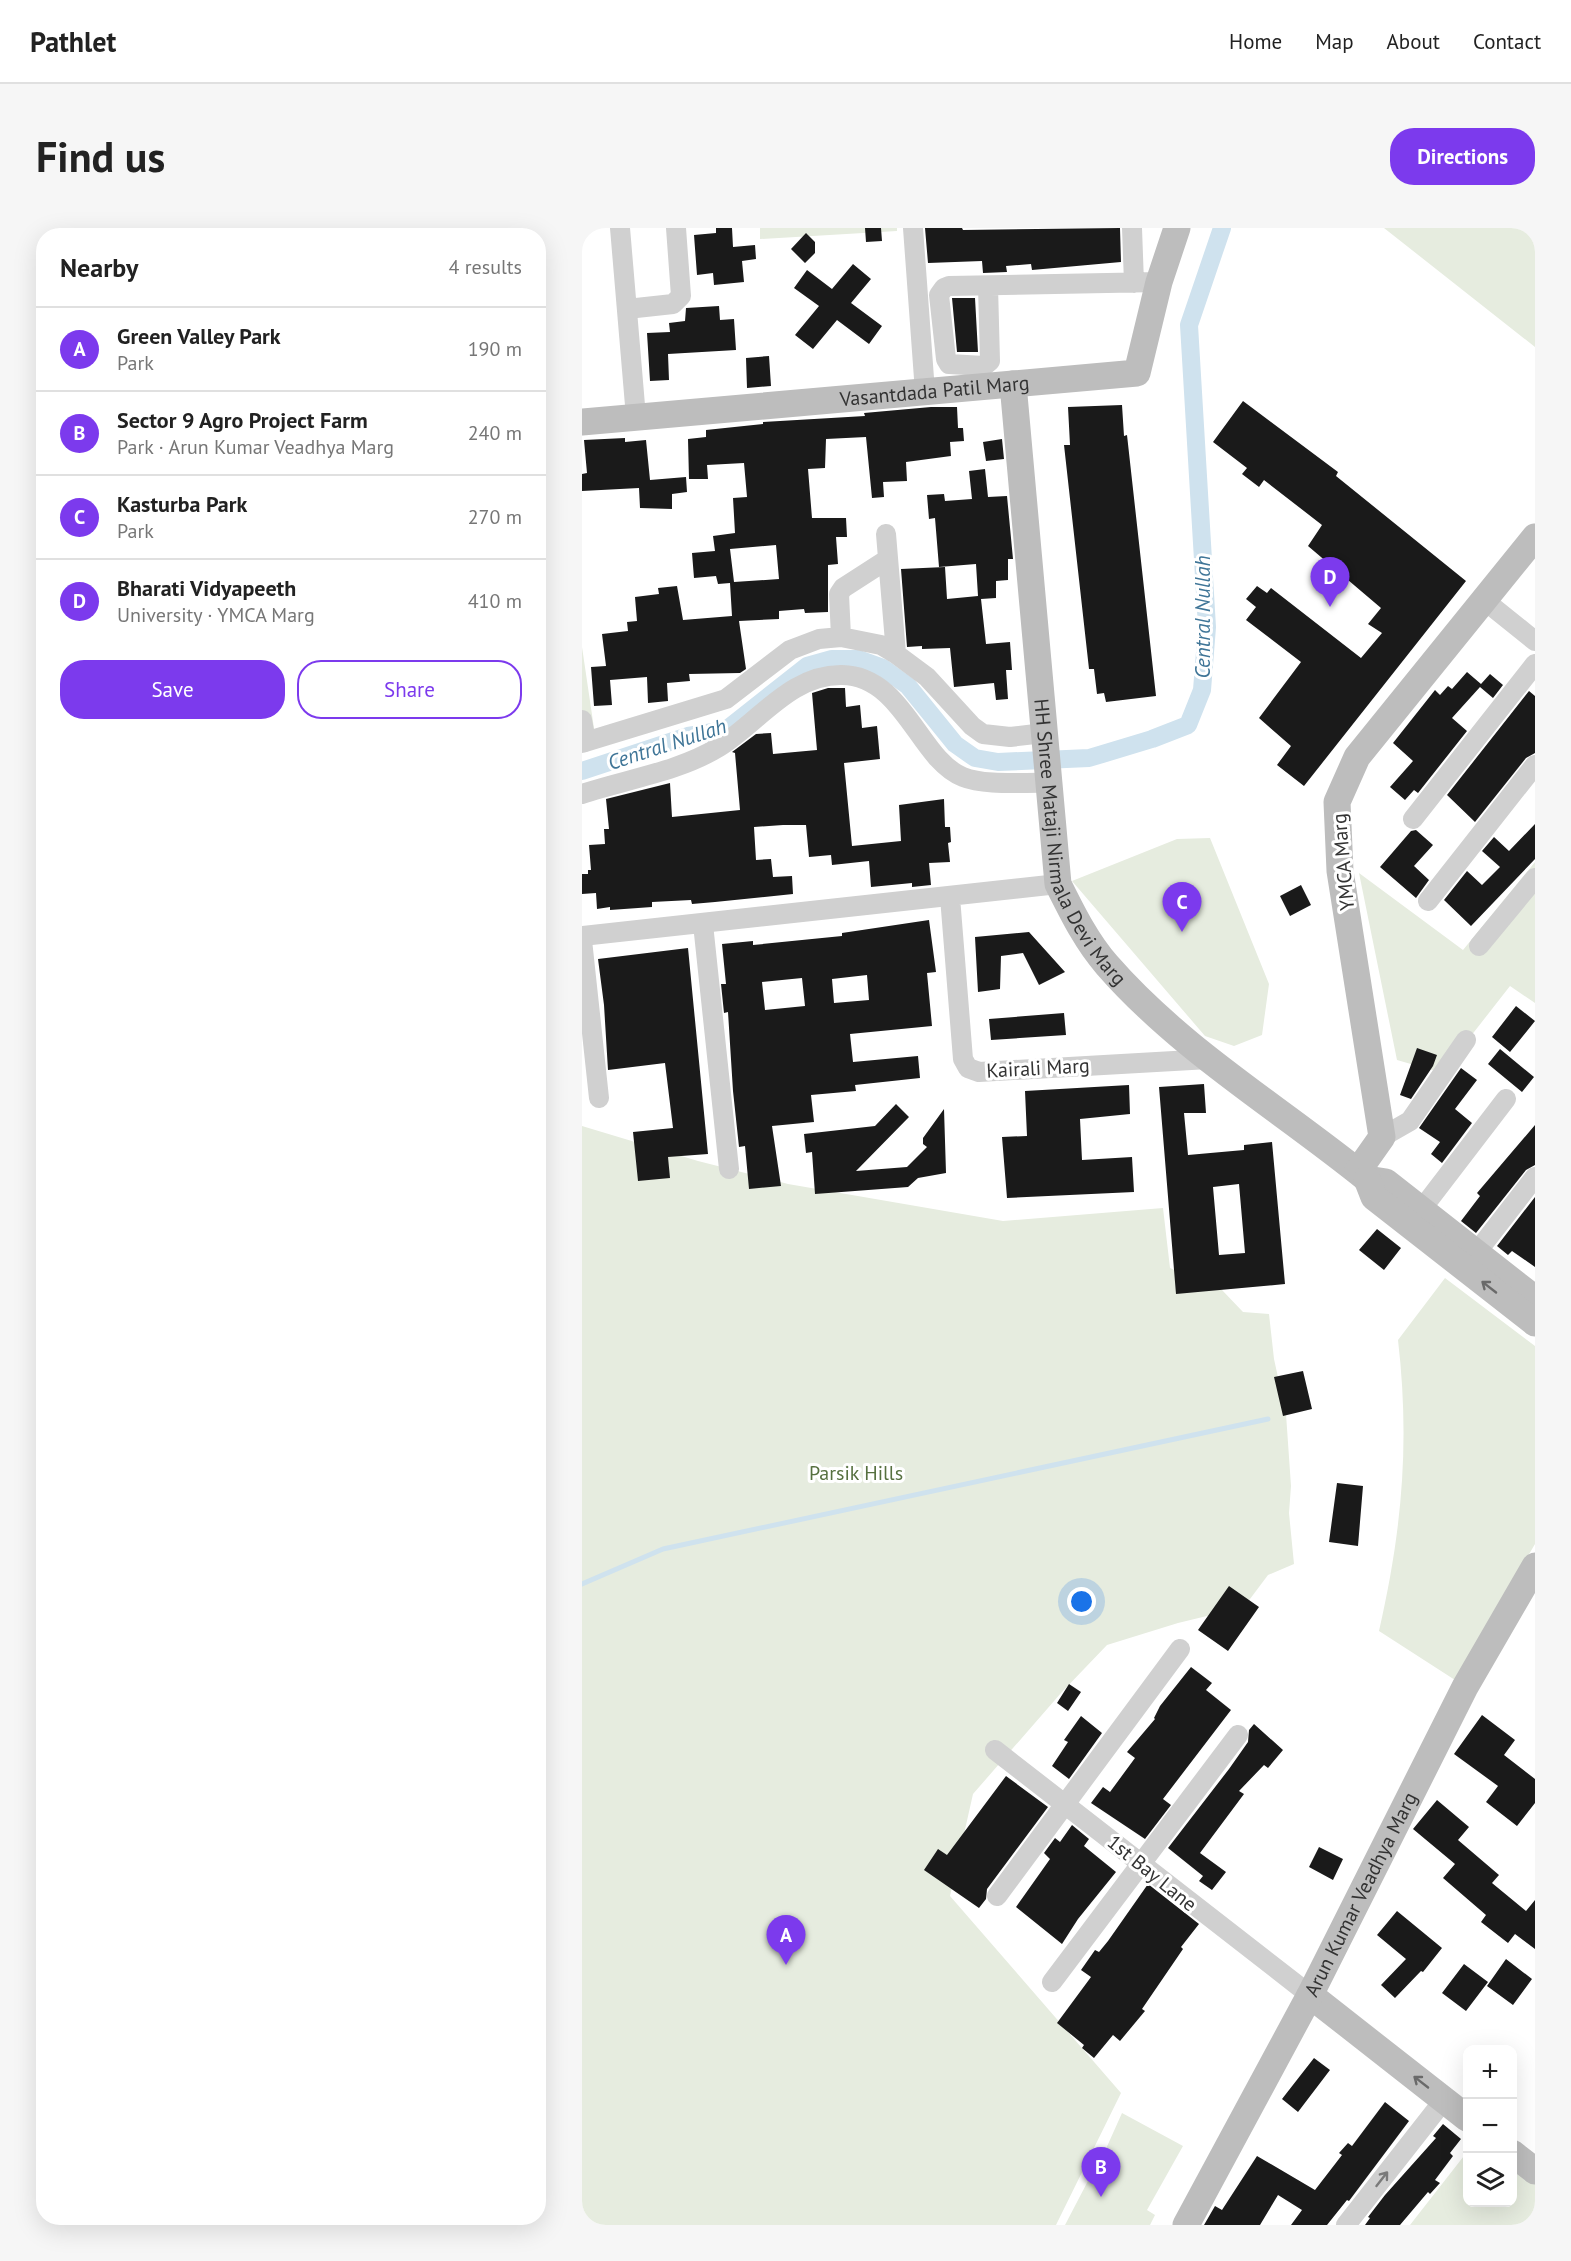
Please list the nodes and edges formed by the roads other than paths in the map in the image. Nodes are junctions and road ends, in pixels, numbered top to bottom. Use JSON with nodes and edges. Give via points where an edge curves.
{"nodes":[{"id":1,"x":620,"y":228,"type":"edge"},
{"id":2,"x":675,"y":228,"type":"edge"},
{"id":3,"x":913,"y":228,"type":"edge"},
{"id":4,"x":1132,"y":228,"type":"edge"},
{"id":5,"x":1178,"y":228,"type":"edge"},
{"id":6,"x":1146,"y":282,"type":"junction"},
{"id":7,"x":988,"y":286,"type":"dead end"},
{"id":8,"x":627,"y":309,"type":"junction"},
{"id":9,"x":1013,"y":384,"type":"junction"},
{"id":10,"x":925,"y":392,"type":"junction"},
{"id":11,"x":636,"y":417,"type":"junction"},
{"id":12,"x":582,"y":422,"type":"edge"},
{"id":13,"x":886,"y":534,"type":"dead end"},
{"id":14,"x":1535,"y":537,"type":"edge"},
{"id":15,"x":888,"y":559,"type":"junction"},
{"id":16,"x":1484,"y":600,"type":"junction"},
{"id":17,"x":841,"y":637,"type":"junction"},
{"id":18,"x":1535,"y":641,"type":"edge"},
{"id":19,"x":896,"y":654,"type":"junction"},
{"id":20,"x":1535,"y":664,"type":"edge"},
{"id":21,"x":582,"y":720,"type":"edge"},
{"id":22,"x":1045,"y":737,"type":"junction"},
{"id":23,"x":584,"y":742,"type":"edge"},
{"id":24,"x":1535,"y":765,"type":"edge"},
{"id":25,"x":1048,"y":779,"type":"junction"},
{"id":26,"x":582,"y":794,"type":"edge"},
{"id":27,"x":1413,"y":819,"type":"dead end"},
{"id":28,"x":1535,"y":878,"type":"edge"},
{"id":29,"x":1058,"y":884,"type":"junction"},
{"id":30,"x":950,"y":897,"type":"junction"},
{"id":31,"x":1428,"y":901,"type":"dead end"},
{"id":32,"x":703,"y":924,"type":"junction"},
{"id":33,"x":582,"y":938,"type":"edge"},
{"id":34,"x":1479,"y":946,"type":"dead end"},
{"id":35,"x":1466,"y":1040,"type":"dead end"},
{"id":36,"x":1209,"y":1059,"type":"junction"},
{"id":37,"x":599,"y":1098,"type":"dead end"},
{"id":38,"x":1506,"y":1099,"type":"dead end"},
{"id":39,"x":1383,"y":1137,"type":"junction"},
{"id":40,"x":729,"y":1168,"type":"dead end"},
{"id":41,"x":1363,"y":1175,"type":"junction"},
{"id":42,"x":1535,"y":1177,"type":"edge"},
{"id":43,"x":1421,"y":1210,"type":"junction"},
{"id":44,"x":1476,"y":1253,"type":"junction"},
{"id":45,"x":1532,"y":1290,"type":"edge"},
{"id":46,"x":1535,"y":1323,"type":"edge"},
{"id":47,"x":1535,"y":1566,"type":"edge"},
{"id":48,"x":1180,"y":1649,"type":"dead end"},
{"id":49,"x":1238,"y":1735,"type":"dead end"},
{"id":50,"x":995,"y":1750,"type":"dead end"},
{"id":51,"x":1065,"y":1804,"type":"junction"},
{"id":52,"x":1141,"y":1864,"type":"junction"},
{"id":53,"x":997,"y":1896,"type":"dead end"},
{"id":54,"x":1052,"y":1982,"type":"dead end"},
{"id":55,"x":1310,"y":1995,"type":"junction"},
{"id":56,"x":1444,"y":2100,"type":"junction"},
{"id":57,"x":1463,"y":2115,"type":"edge"},
{"id":58,"x":1517,"y":2157,"type":"edge"},
{"id":59,"x":1535,"y":2171,"type":"edge"},
{"id":60,"x":1186,"y":2225,"type":"edge"},
{"id":61,"x":1346,"y":2225,"type":"edge"}],
"edges":[{"from":1,"to":8,"type":"street"},
{"from":2,"to":8,"type":"street","via":[[681,296],[673,304]]},
{"from":3,"to":10,"type":"street"},
{"from":4,"to":6,"type":"street"},
{"from":5,"to":6,"type":"main road","name":"Vasantdada Patil Marg"},
{"from":6,"to":7,"type":"street"},
{"from":6,"to":9,"type":"main road","name":"Vasantdada Patil Marg","via":[[1137,373]]},
{"from":8,"to":11,"type":"street"},
{"from":9,"to":10,"type":"main road","name":"Vasantdada Patil Marg"},
{"from":9,"to":22,"type":"main road","name":"HH Shree Mataji Nirmala Devi Marg"},
{"from":10,"to":11,"type":"main road","name":"Vasantdada Patil Marg"},
{"from":11,"to":12,"type":"main road","name":"Vasantdada Patil Marg"},
{"from":13,"to":15,"type":"street"},
{"from":14,"to":16,"type":"main road","name":"YMCA Marg"},
{"from":15,"to":17,"type":"street","via":[[839,594]]},
{"from":15,"to":19,"type":"street"},
{"from":16,"to":18,"type":"street"},
{"from":16,"to":39,"type":"main road","name":"YMCA Marg","via":[[1357,757],[1337,802],[1340,872]]},
{"from":17,"to":19,"type":"street","via":[[881,645]]},
{"from":17,"to":23,"type":"street","via":[[819,639],[790,650],[726,699]]},
{"from":19,"to":22,"type":"street","via":[[927,677],[983,734]]},
{"from":20,"to":27,"type":"street"},
{"from":21,"to":23,"type":"street"},
{"from":22,"to":25,"type":"main road","name":"HH Shree Mataji Nirmala Devi Marg"},
{"from":24,"to":31,"type":"street"},
{"from":25,"to":26,"type":"street","via":[[963,777],[942,763],[894,700],[864,679],[844,675],[822,676],[802,683],[719,747],[662,771]]},
{"from":25,"to":29,"type":"main road","name":"HH Shree Mataji Nirmala Devi Marg"},
{"from":28,"to":34,"type":"street"},
{"from":29,"to":30,"type":"street"},
{"from":29,"to":36,"type":"main road","name":"HH Shree Mataji Nirmala Devi Marg","via":[[1081,929],[1106,964],[1141,1001]]},
{"from":30,"to":32,"type":"street"},
{"from":30,"to":36,"type":"street","name":"Kairali Marg","via":[[963,1059],[969,1068],[979,1072]]},
{"from":32,"to":33,"type":"street"},
{"from":32,"to":40,"type":"street"},
{"from":33,"to":37,"type":"street"},
{"from":35,"to":39,"type":"street","via":[[1410,1121]]},
{"from":36,"to":41,"type":"main road","name":"HH Shree Mataji Nirmala Devi Marg"},
{"from":38,"to":43,"type":"street"},
{"from":39,"to":41,"type":"main road"},
{"from":41,"to":43,"type":"main road","name":"HH Shree Mataji Nirmala Devi Marg","via":[[1386,1182]]},
{"from":46,"to":41,"type":"main road","name":"HH Shree Mataji Nirmala Devi Marg","one_way":true,"via":[[1374,1197]]},
{"from":42,"to":44,"type":"street"},
{"from":43,"to":44,"type":"main road","name":"HH Shree Mataji Nirmala Devi Marg"},
{"from":44,"to":45,"type":"main road","name":"HH Shree Mataji Nirmala Devi Marg"},
{"from":47,"to":55,"type":"main road","name":"Arun Kumar Veadhya Marg","via":[[1465,1687]]},
{"from":48,"to":51,"type":"street"},
{"from":49,"to":52,"type":"street"},
{"from":50,"to":51,"type":"street","name":"1st Bay Lane"},
{"from":51,"to":52,"type":"street","name":"1st Bay Lane"},
{"from":51,"to":53,"type":"street"},
{"from":52,"to":54,"type":"street"},
{"from":52,"to":55,"type":"street","name":"1st Bay Lane"},
{"from":56,"to":55,"type":"main road","one_way":true},
{"from":55,"to":60,"type":"main road","name":"Arun Kumar Veadhya Marg"},
{"from":56,"to":57,"type":"main road"},
{"from":61,"to":56,"type":"street","one_way":true},
{"from":58,"to":59,"type":"main road"}]}
